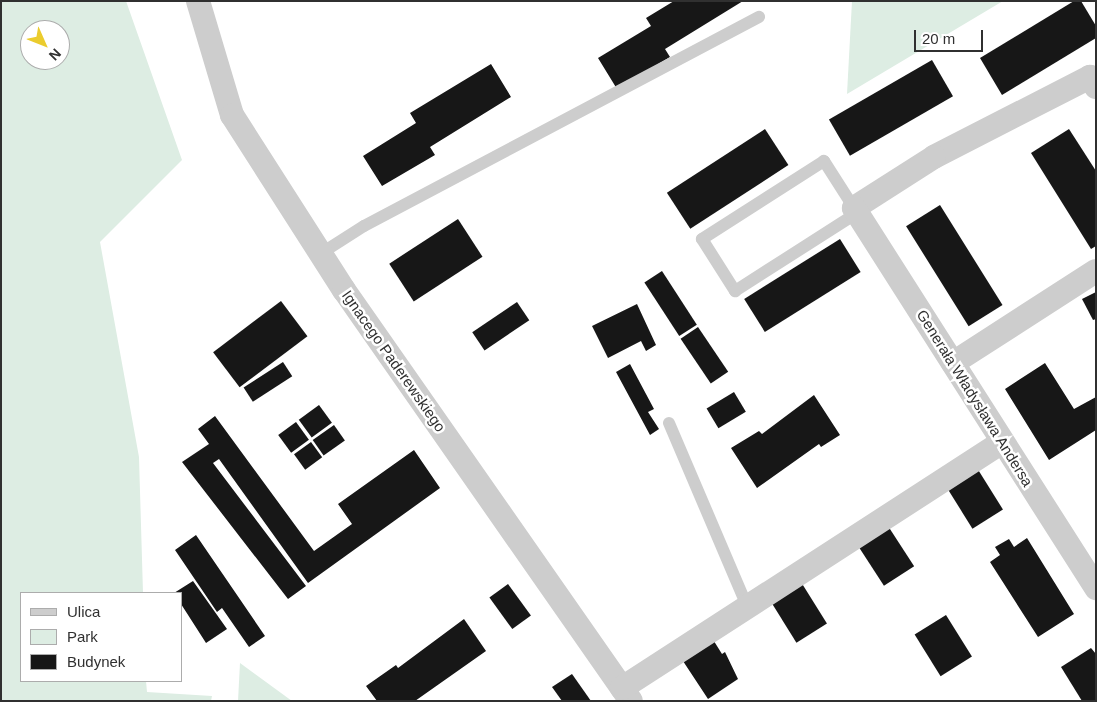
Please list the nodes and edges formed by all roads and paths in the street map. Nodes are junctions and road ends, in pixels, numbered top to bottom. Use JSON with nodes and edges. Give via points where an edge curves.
{"nodes":[{"id":1,"x":198,"y":1,"type":"edge"},
{"id":2,"x":759,"y":17,"type":"dead end"},
{"id":3,"x":1096,"y":86,"type":"edge"},
{"id":4,"x":856,"y":211,"type":"junction"},
{"id":5,"x":320,"y":254,"type":"junction"},
{"id":6,"x":1096,"y":271,"type":"edge"},
{"id":7,"x":953,"y":363,"type":"junction"},
{"id":8,"x":669,"y":423,"type":"dead end"},
{"id":9,"x":1002,"y":442,"type":"junction"},
{"id":10,"x":1096,"y":588,"type":"edge"},
{"id":11,"x":747,"y":606,"type":"junction"},
{"id":12,"x":626,"y":694,"type":"edge"}],
"edges":[{"from":1,"to":5,"type":"street","name":"Ignacego Paderewskiego","via":[[232,114]]},
{"from":2,"to":5,"type":"lane","via":[[364,226]]},
{"from":3,"to":4,"type":"street","via":[[1090,77],[934,157]]},
{"from":4,"to":4,"type":"lane","via":[[735,291],[702,239],[824,161]]},
{"from":4,"to":7,"type":"street","name":"Generała Władysława Andersa"},
{"from":5,"to":12,"type":"street","name":"Ignacego Paderewskiego"},
{"from":6,"to":7,"type":"street"},
{"from":7,"to":9,"type":"street","name":"Generała Władysława Andersa"},
{"from":8,"to":11,"type":"lane"},
{"from":9,"to":10,"type":"street","name":"Generała Władysława Andersa"},
{"from":9,"to":11,"type":"street"},
{"from":11,"to":12,"type":"street"}]}
